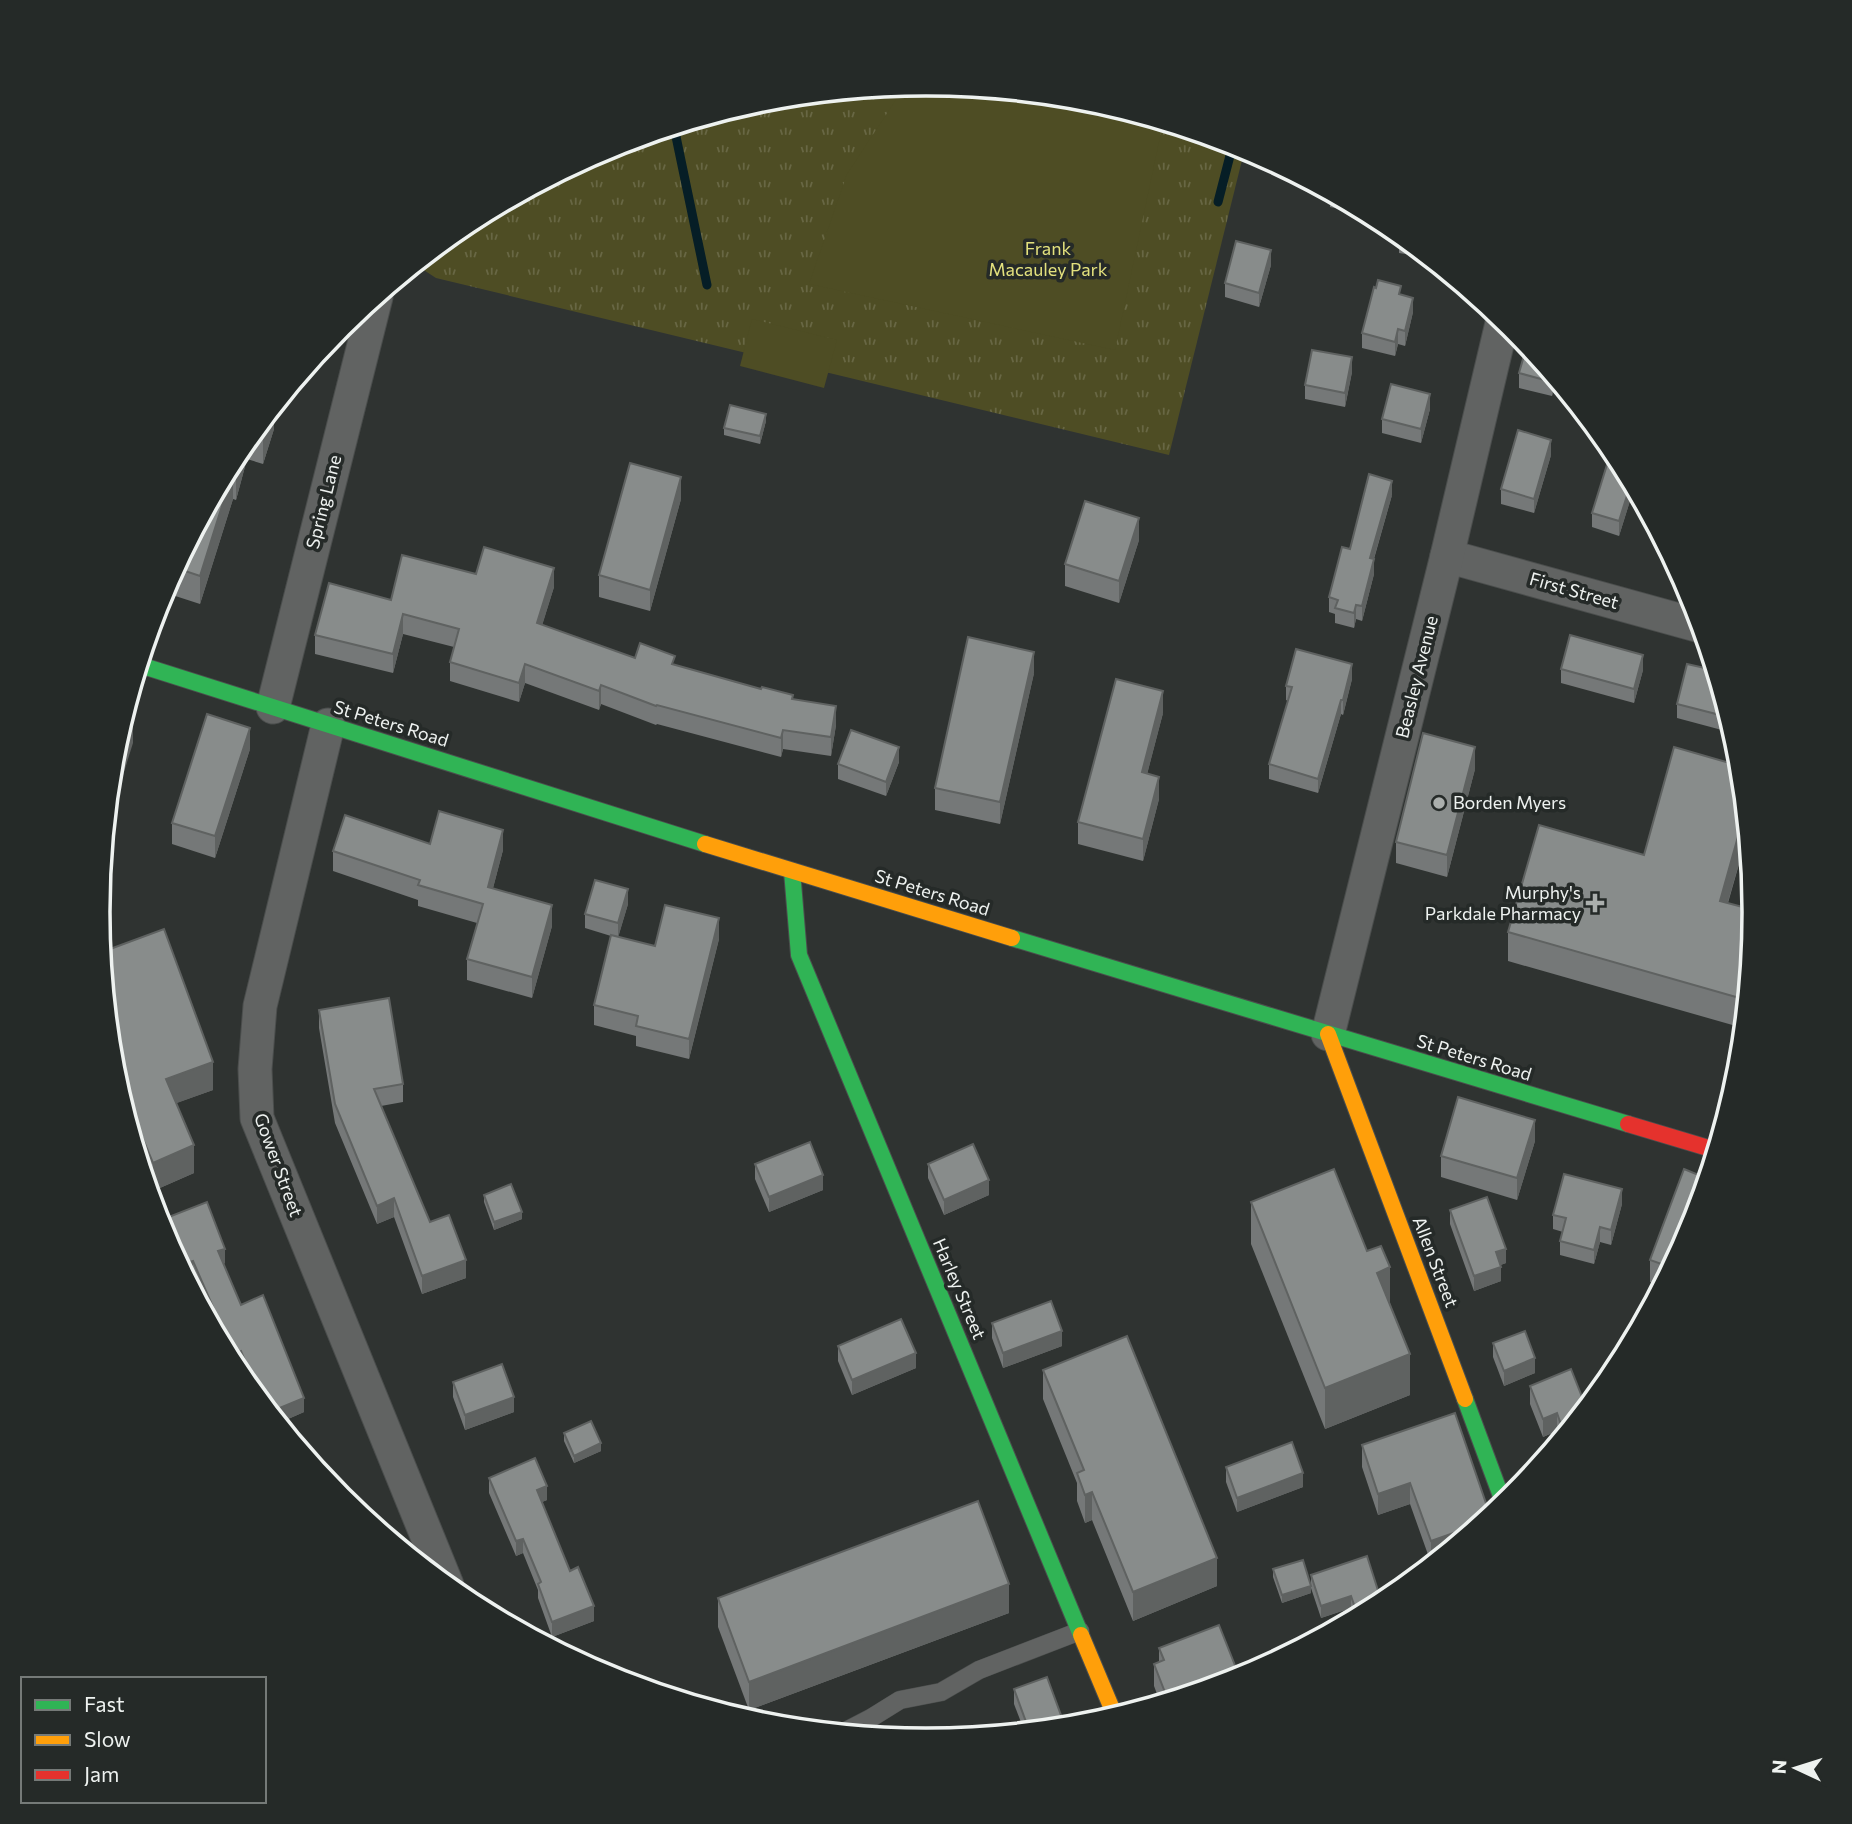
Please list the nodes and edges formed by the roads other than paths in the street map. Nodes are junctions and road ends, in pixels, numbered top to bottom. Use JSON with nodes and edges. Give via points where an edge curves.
{"nodes":[{"id":1,"x":372,"y":314,"type":"edge"},
{"id":2,"x":1500,"y":332,"type":"edge"},
{"id":3,"x":1447,"y":555,"type":"junction"},
{"id":4,"x":1688,"y":623,"type":"edge"},
{"id":5,"x":148,"y":668,"type":"edge"},
{"id":6,"x":272,"y":707,"type":"junction"},
{"id":7,"x":328,"y":725,"type":"junction"},
{"id":8,"x":792,"y":871,"type":"junction"},
{"id":9,"x":1328,"y":1034,"type":"junction"},
{"id":10,"x":1706,"y":1147,"type":"edge"},
{"id":11,"x":1500,"y":1492,"type":"edge"},
{"id":12,"x":439,"y":1566,"type":"edge"},
{"id":13,"x":1080,"y":1631,"type":"junction"},
{"id":14,"x":1111,"y":1706,"type":"edge"},
{"id":15,"x":858,"y":1725,"type":"edge"}],
"edges":[{"from":1,"to":6,"type":"street","name":"Spring Lane"},
{"from":2,"to":3,"type":"street","name":"Beasley Avenue"},
{"from":3,"to":4,"type":"street","name":"First Street"},
{"from":3,"to":9,"type":"street","name":"Beasley Avenue"},
{"from":5,"to":6,"type":"main road","name":"St Peters Road"},
{"from":6,"to":7,"type":"main road","name":"St Peters Road"},
{"from":7,"to":8,"type":"main road","name":"St Peters Road"},
{"from":7,"to":12,"type":"street","name":"Gower Street","via":[[260,1006],[257,1118]]},
{"from":8,"to":9,"type":"main road","name":"St Peters Road"},
{"from":8,"to":13,"type":"main road","name":"Harley Street","via":[[799,955]]},
{"from":9,"to":10,"type":"main road","name":"St Peters Road"},
{"from":9,"to":11,"type":"main road","name":"Allen Street"},
{"from":13,"to":14,"type":"main road","name":"Harley Street"},
{"from":13,"to":15,"type":"lane","via":[[979,1670],[940,1692],[900,1700]]}]}
